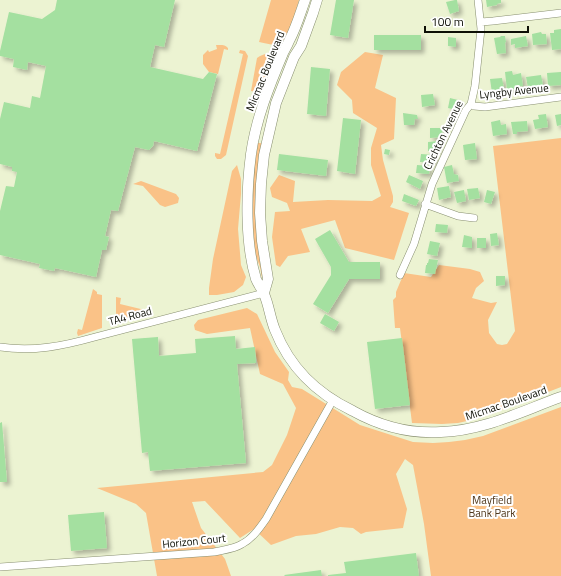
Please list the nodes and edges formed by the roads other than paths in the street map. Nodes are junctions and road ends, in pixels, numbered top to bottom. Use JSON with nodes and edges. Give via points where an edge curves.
{"nodes":[{"id":1,"x":305,"y":0,"type":"edge"},
{"id":2,"x":317,"y":0,"type":"edge"},
{"id":3,"x":478,"y":0,"type":"edge"},
{"id":4,"x":561,"y":13,"type":"edge"},
{"id":5,"x":481,"y":22,"type":"junction"},
{"id":6,"x":561,"y":97,"type":"edge"},
{"id":7,"x":471,"y":104,"type":"junction"},
{"id":8,"x":425,"y":204,"type":"junction"},
{"id":9,"x":474,"y":218,"type":"dead end"},
{"id":10,"x":400,"y":275,"type":"dead end"},
{"id":11,"x":264,"y":293,"type":"junction"},
{"id":12,"x":0,"y":347,"type":"edge"},
{"id":13,"x":561,"y":397,"type":"edge"},
{"id":14,"x":333,"y":400,"type":"junction"},
{"id":15,"x":0,"y":567,"type":"edge"}],
"edges":[{"from":1,"to":11,"type":"street","name":"Micmac Boulevard","via":[[258,118],[252,153],[248,231],[256,280]]},
{"from":2,"to":11,"type":"street","name":"Micmac Boulevard","via":[[314,13],[276,103],[264,155],[260,213],[268,279]]},
{"from":3,"to":5,"type":"street","name":"Crichton Avenue"},
{"from":4,"to":5,"type":"street"},
{"from":5,"to":7,"type":"street","name":"Crichton Avenue"},
{"from":6,"to":7,"type":"street","name":"Lyngby Avenue","via":[[485,107]]},
{"from":7,"to":8,"type":"street","name":"Crichton Avenue","via":[[466,110]]},
{"from":8,"to":9,"type":"street","via":[[458,216]]},
{"from":8,"to":10,"type":"street","name":"Crichton Avenue","via":[[414,244]]},
{"from":11,"to":12,"type":"street","name":"TA4 Road","via":[[72,344],[38,349]]},
{"from":11,"to":14,"type":"street","name":"Micmac Boulevard","via":[[274,328],[285,352],[299,372]]},
{"from":13,"to":14,"type":"street","name":"Micmac Boulevard","via":[[473,428],[428,433],[379,423]]},
{"from":14,"to":15,"type":"street","name":"Horizon Court","via":[[266,520],[241,545],[214,552]]}]}
